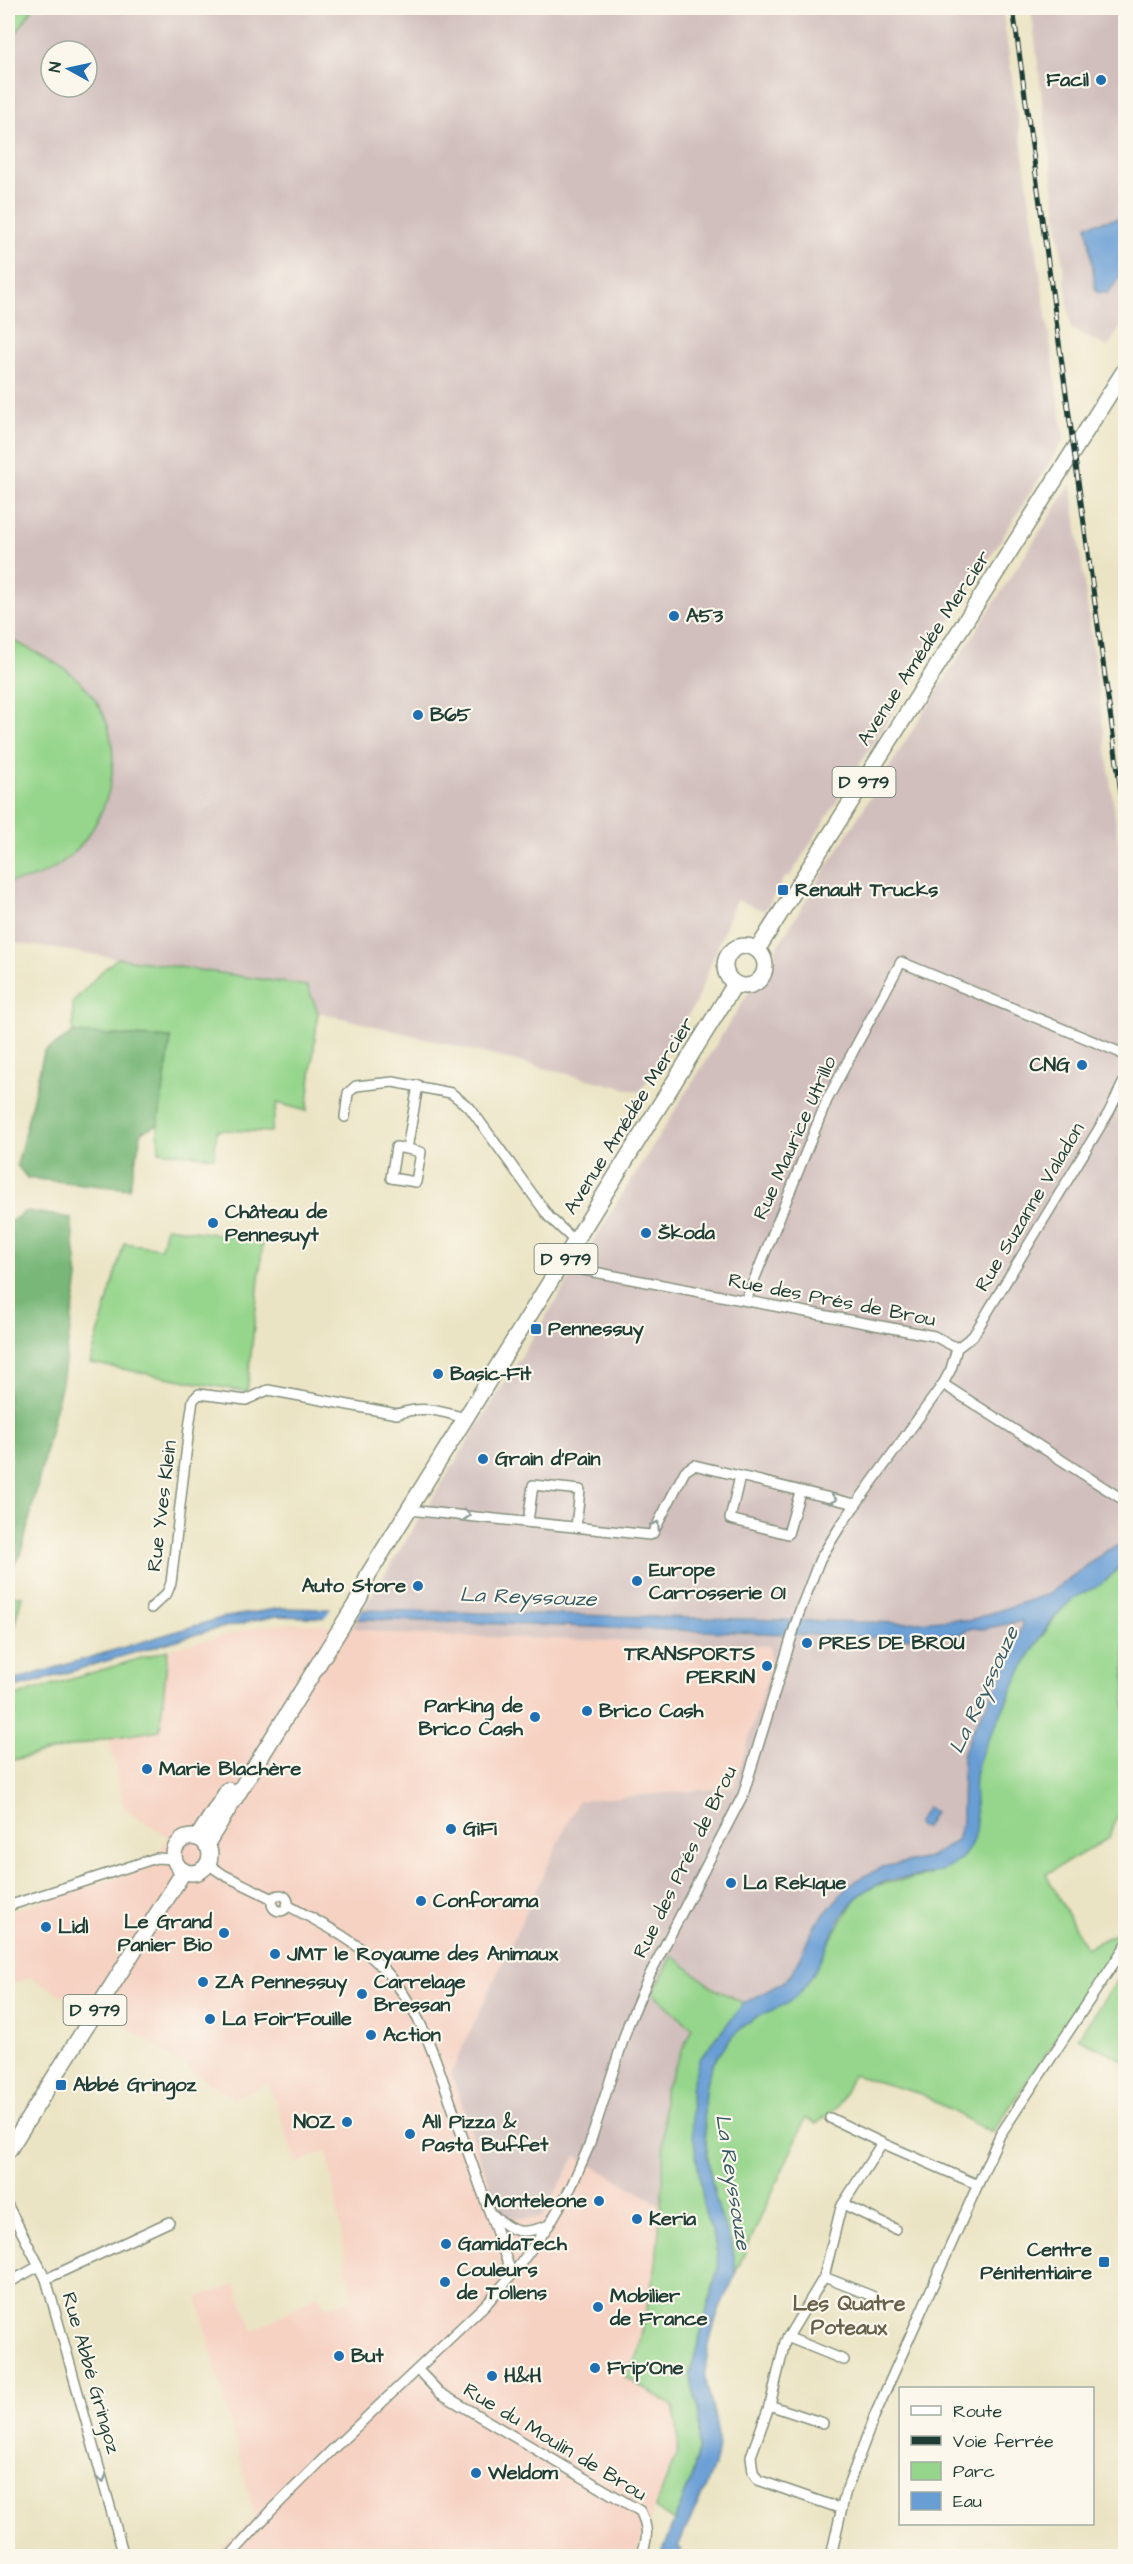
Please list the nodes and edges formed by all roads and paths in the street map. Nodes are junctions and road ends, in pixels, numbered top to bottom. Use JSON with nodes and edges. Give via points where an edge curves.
{"nodes":[{"id":1,"x":1125,"y":368,"type":"edge"},
{"id":2,"x":757,"y":950,"type":"junction"},
{"id":3,"x":735,"y":984,"type":"junction"},
{"id":4,"x":1125,"y":1057,"type":"edge"},
{"id":5,"x":1125,"y":1077,"type":"edge"},
{"id":6,"x":417,"y":1085,"type":"junction"},
{"id":7,"x":345,"y":1117,"type":"dead end"},
{"id":8,"x":406,"y":1149,"type":"junction"},
{"id":9,"x":576,"y":1242,"type":"junction"},
{"id":10,"x":562,"y":1266,"type":"junction"},
{"id":11,"x":746,"y":1300,"type":"junction"},
{"id":12,"x":957,"y":1348,"type":"junction"},
{"id":13,"x":943,"y":1384,"type":"junction"},
{"id":14,"x":465,"y":1418,"type":"junction"},
{"id":15,"x":740,"y":1476,"type":"junction"},
{"id":16,"x":800,"y":1492,"type":"junction"},
{"id":17,"x":1125,"y":1501,"type":"edge"},
{"id":18,"x":855,"y":1504,"type":"junction"},
{"id":19,"x":409,"y":1509,"type":"junction"},
{"id":20,"x":528,"y":1522,"type":"junction"},
{"id":21,"x":576,"y":1527,"type":"junction"},
{"id":22,"x":151,"y":1608,"type":"dead end"},
{"id":23,"x":201,"y":1841,"type":"junction"},
{"id":24,"x":208,"y":1864,"type":"junction"},
{"id":25,"x":179,"y":1865,"type":"junction"},
{"id":26,"x":8,"y":1906,"type":"edge"},
{"id":27,"x":1125,"y":1946,"type":"edge"},
{"id":28,"x":830,"y":2118,"type":"dead end"},
{"id":29,"x":882,"y":2143,"type":"junction"},
{"id":30,"x":8,"y":2151,"type":"edge"},
{"id":31,"x":976,"y":2184,"type":"junction"},
{"id":32,"x":843,"y":2204,"type":"junction"},
{"id":33,"x":8,"y":2206,"type":"edge"},
{"id":34,"x":490,"y":2212,"type":"junction"},
{"id":35,"x":169,"y":2222,"type":"dead end"},
{"id":36,"x":549,"y":2224,"type":"junction"},
{"id":37,"x":895,"y":2229,"type":"dead end"},
{"id":38,"x":39,"y":2266,"type":"junction"},
{"id":39,"x":512,"y":2275,"type":"junction"},
{"id":40,"x":824,"y":2277,"type":"junction"},
{"id":41,"x":46,"y":2279,"type":"junction"},
{"id":42,"x":8,"y":2283,"type":"edge"},
{"id":43,"x":872,"y":2296,"type":"dead end"},
{"id":44,"x":787,"y":2337,"type":"junction"},
{"id":45,"x":844,"y":2360,"type":"dead end"},
{"id":46,"x":418,"y":2370,"type":"junction"},
{"id":47,"x":770,"y":2405,"type":"junction"},
{"id":48,"x":823,"y":2423,"type":"dead end"},
{"id":49,"x":842,"y":2509,"type":"junction"},
{"id":50,"x":124,"y":2556,"type":"edge"},
{"id":51,"x":230,"y":2556,"type":"edge"},
{"id":52,"x":641,"y":2556,"type":"edge"},
{"id":53,"x":831,"y":2556,"type":"edge"}],
"edges":[{"from":1,"to":2,"type":"main road","name":"Avenue Amédée Mercier","number":"D 979"},
{"from":2,"to":3,"type":"main road","via":[[765,961],[764,974],[755,984]]},
{"from":2,"to":3,"type":"main road","via":[[742,947],[729,955],[726,971]]},
{"from":3,"to":9,"type":"main road","name":"Avenue Amédée Mercier","number":"D 979"},
{"from":4,"to":11,"type":"street","name":"Rue Maurice Utrillo","via":[[902,962],[827,1100]]},
{"from":5,"to":12,"type":"street","name":"Rue Suzanne Valadon","via":[[1109,1112],[973,1336]]},
{"from":6,"to":7,"type":"street","via":[[393,1082],[356,1086],[348,1093]]},
{"from":6,"to":8,"type":"street"},
{"from":6,"to":9,"type":"street","via":[[451,1093],[470,1108],[549,1217]]},
{"from":8,"to":8,"type":"street","via":[[422,1152],[416,1182],[391,1178],[396,1147]]},
{"from":9,"to":10,"type":"main road","name":"Avenue Amédée Mercier","number":"D 979"},
{"from":10,"to":11,"type":"street","name":"Rue des Prés de Brou"},
{"from":10,"to":14,"type":"main road","name":"Avenue Amédée Mercier","number":"D 979"},
{"from":11,"to":12,"type":"street","name":"Rue des Prés de Brou","via":[[934,1336]]},
{"from":12,"to":13,"type":"street","name":"Rue des Prés de Brou"},
{"from":13,"to":17,"type":"street"},
{"from":13,"to":18,"type":"street","name":"Rue des Prés de Brou"},
{"from":14,"to":19,"type":"main road","name":"Avenue Amédée Mercier","number":"D 979"},
{"from":14,"to":22,"type":"street","name":"Rue Yves Klein","via":[[416,1408],[397,1414],[268,1390],[246,1400],[199,1394],[193,1400],[171,1583],[167,1593]]},
{"from":15,"to":16,"type":"street"},
{"from":15,"to":16,"type":"street","via":[[730,1519],[788,1534]]},
{"from":21,"to":15,"type":"street","one_way":true,"via":[[650,1534],[689,1466]]},
{"from":16,"to":18,"type":"street","one_way":true},
{"from":18,"to":36,"type":"street","name":"Rue des Prés de Brou","via":[[820,1559],[799,1613],[743,1795],[650,1974],[628,2025],[589,2146]]},
{"from":19,"to":20,"type":"street","one_way":true},
{"from":19,"to":23,"type":"main road","name":"Avenue Amédée Mercier","number":"D 979","via":[[368,1575],[352,1592],[343,1615]]},
{"from":20,"to":21,"type":"street"},
{"from":20,"to":21,"type":"street","via":[[533,1485],[580,1490]]},
{"from":23,"to":24,"type":"main road","via":[[210,1854]]},
{"from":23,"to":25,"type":"main road","via":[[180,1842],[174,1853]]},
{"from":24,"to":25,"type":"main road","via":[[195,1873]]},
{"from":24,"to":34,"type":"street","via":[[273,1899],[276,1910],[284,1910],[287,1905],[330,1927],[382,1968],[428,2036]]},
{"from":25,"to":26,"type":"street","via":[[156,1858]]},
{"from":25,"to":30,"type":"main road","number":"D 979"},
{"from":27,"to":31,"type":"street","via":[[1000,2135]]},
{"from":28,"to":29,"type":"street"},
{"from":29,"to":31,"type":"street"},
{"from":29,"to":32,"type":"street"},
{"from":31,"to":49,"type":"street","via":[[874,2417]]},
{"from":32,"to":37,"type":"street"},
{"from":32,"to":40,"type":"street"},
{"from":33,"to":38,"type":"street","name":"Rue Abbé Gringoz"},
{"from":34,"to":36,"type":"street","via":[[504,2226],[516,2231],[531,2232]]},
{"from":34,"to":39,"type":"street"},
{"from":35,"to":41,"type":"street"},
{"from":36,"to":39,"type":"street","name":"Rue des Prés de Brou"},
{"from":38,"to":41,"type":"street","name":"Rue Abbé Gringoz"},
{"from":38,"to":42,"type":"street"},
{"from":39,"to":46,"type":"street","name":"Rue des Prés de Brou"},
{"from":40,"to":43,"type":"street"},
{"from":40,"to":44,"type":"street"},
{"from":41,"to":50,"type":"street","name":"Rue Abbé Gringoz","one_way":true},
{"from":44,"to":45,"type":"street"},
{"from":44,"to":47,"type":"street"},
{"from":46,"to":51,"type":"street","name":"Rue des Prés de Brou","via":[[272,2510]]},
{"from":46,"to":52,"type":"street","name":"Rue du Moulin de Brou","via":[[440,2393],[640,2511],[648,2536]]},
{"from":47,"to":48,"type":"street"},
{"from":47,"to":49,"type":"street","via":[[751,2456],[758,2480]]},
{"from":49,"to":53,"type":"street"}]}
